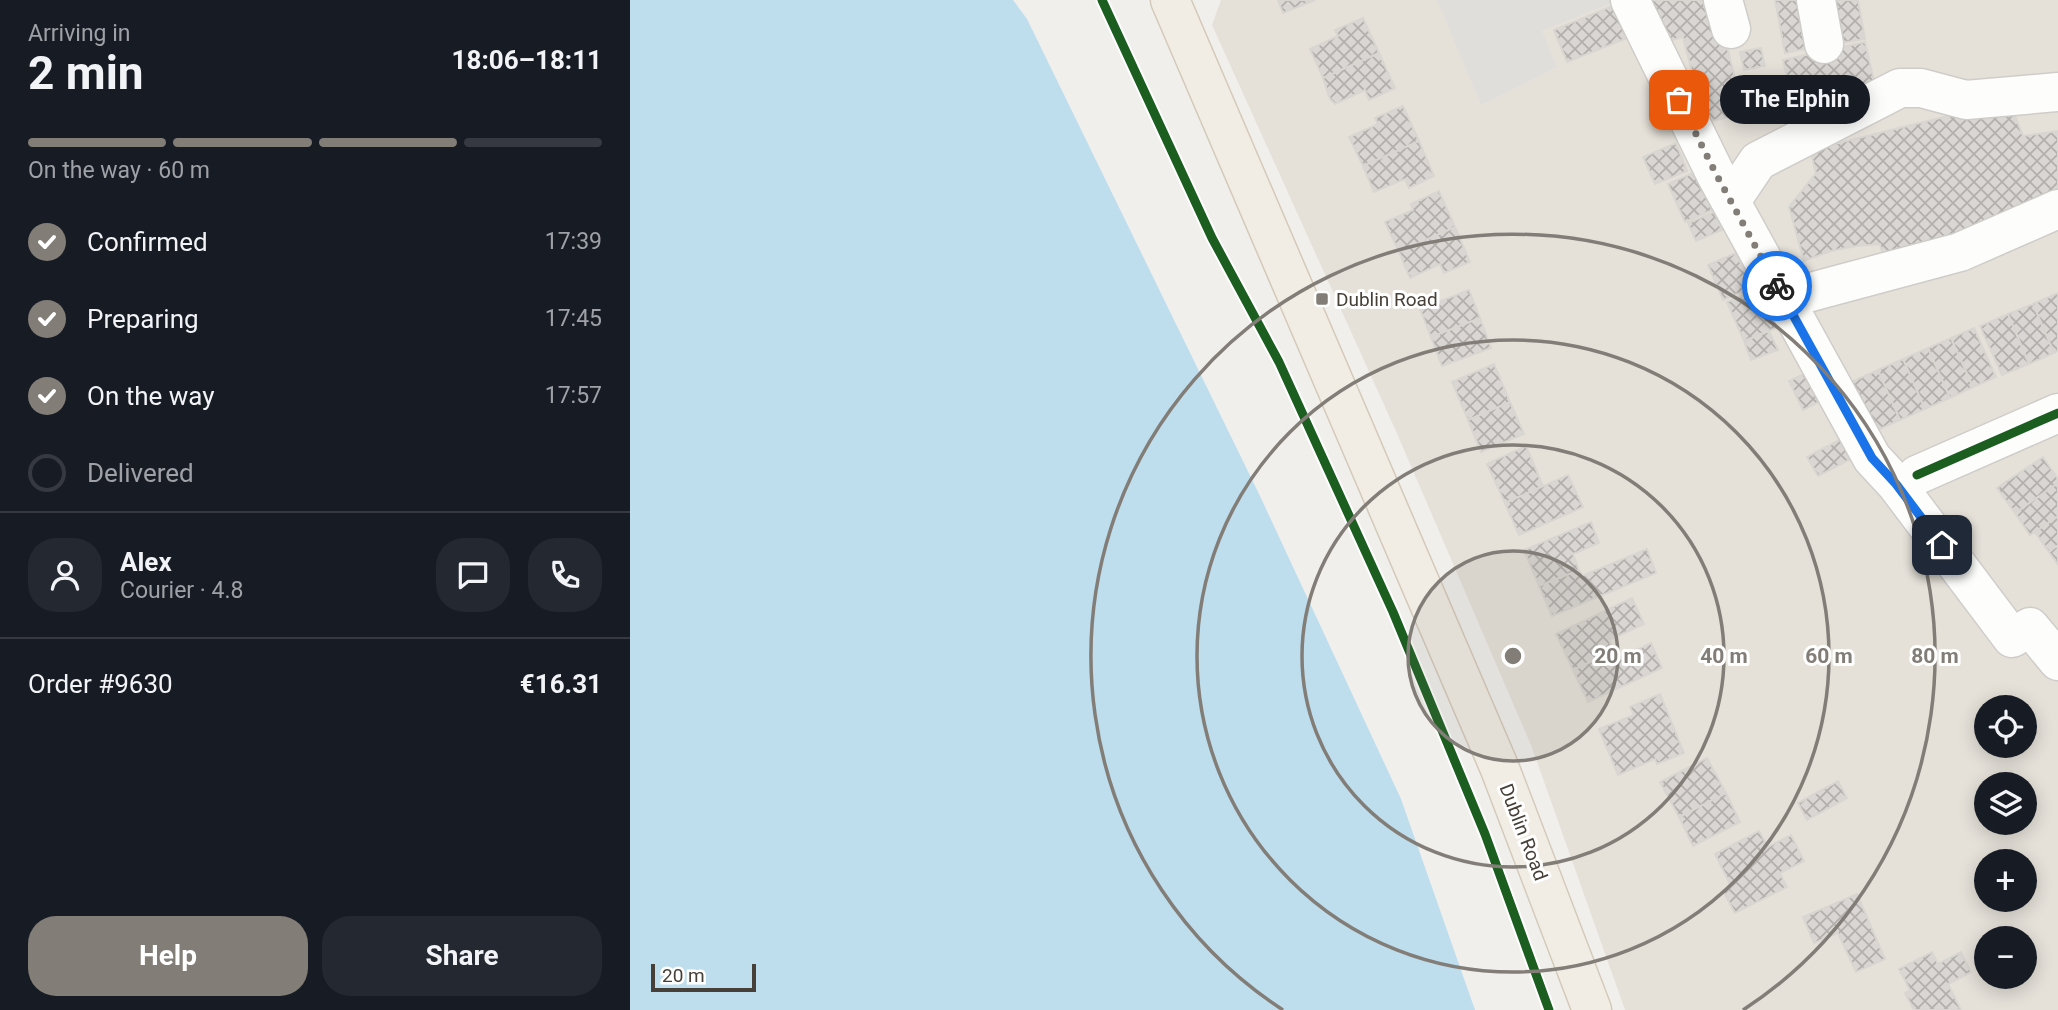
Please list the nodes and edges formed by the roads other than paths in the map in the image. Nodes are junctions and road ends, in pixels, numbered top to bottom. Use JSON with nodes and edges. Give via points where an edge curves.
{"nodes":[{"id":1,"x":1170,"y":0,"type":"edge"},
{"id":2,"x":1630,"y":0,"type":"edge"},
{"id":3,"x":1816,"y":0,"type":"edge"},
{"id":4,"x":1824,"y":44,"type":"dead end"},
{"id":5,"x":2058,"y":92,"type":"edge"},
{"id":6,"x":1731,"y":201,"type":"junction"},
{"id":7,"x":2058,"y":209,"type":"edge"},
{"id":8,"x":1785,"y":299,"type":"junction"},
{"id":9,"x":2058,"y":413,"type":"edge"},
{"id":10,"x":1917,"y":475,"type":"dead end"},
{"id":11,"x":2058,"y":661,"type":"edge"},
{"id":12,"x":1592,"y":1010,"type":"edge"}],
"edges":[{"from":1,"to":12,"type":"main road","name":"Dublin Road","via":[[1500,769]]},
{"from":2,"to":6,"type":"street"},
{"from":3,"to":4,"type":"street"},
{"from":5,"to":6,"type":"street","via":[[1966,100],[1900,88],[1758,161]]},
{"from":6,"to":8,"type":"street"},
{"from":7,"to":8,"type":"street","via":[[1959,252]]},
{"from":8,"to":11,"type":"street","via":[[1872,458],[2012,638],[2030,627]]},
{"from":9,"to":10,"type":"street"}]}
